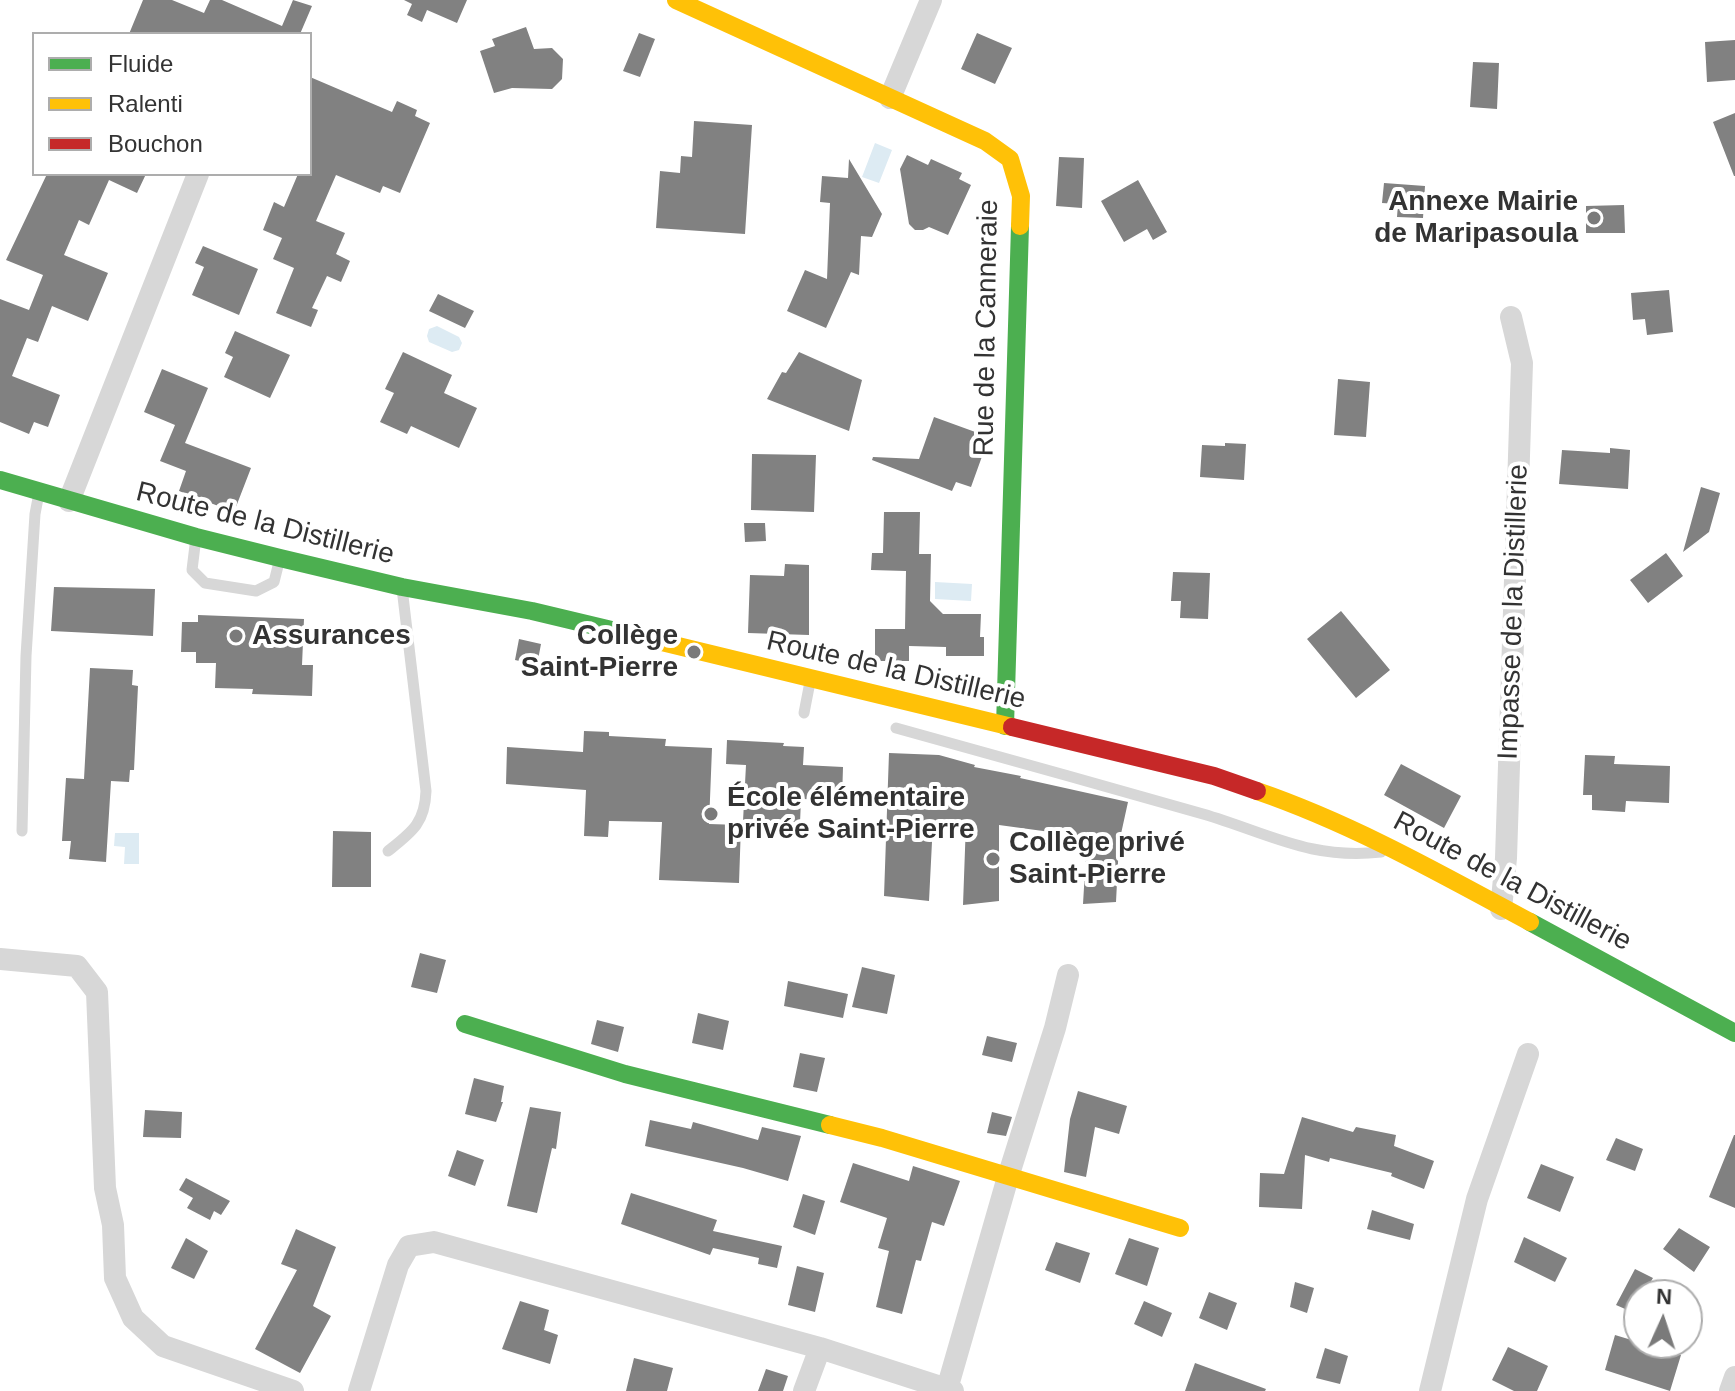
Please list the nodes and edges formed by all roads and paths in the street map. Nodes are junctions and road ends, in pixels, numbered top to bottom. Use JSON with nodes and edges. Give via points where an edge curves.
{"nodes":[{"id":1,"x":676,"y":0,"type":"edge"},
{"id":2,"x":931,"y":0,"type":"edge"},
{"id":3,"x":890,"y":98,"type":"junction"},
{"id":4,"x":197,"y":176,"type":"edge"},
{"id":5,"x":1511,"y":317,"type":"dead end"},
{"id":6,"x":0,"y":480,"type":"edge"},
{"id":7,"x":39,"y":493,"type":"junction"},
{"id":8,"x":69,"y":501,"type":"junction"},
{"id":9,"x":196,"y":537,"type":"junction"},
{"id":10,"x":280,"y":558,"type":"junction"},
{"id":11,"x":402,"y":587,"type":"junction"},
{"id":12,"x":811,"y":679,"type":"junction"},
{"id":13,"x":804,"y":713,"type":"dead end"},
{"id":14,"x":1005,"y":726,"type":"junction"},
{"id":15,"x":896,"y":728,"type":"dead end"},
{"id":16,"x":22,"y":831,"type":"dead end"},
{"id":17,"x":1397,"y":850,"type":"junction"},
{"id":18,"x":388,"y":851,"type":"dead end"},
{"id":19,"x":1501,"y":909,"type":"junction"},
{"id":20,"x":0,"y":959,"type":"edge"},
{"id":21,"x":1068,"y":975,"type":"dead end"},
{"id":22,"x":465,"y":1024,"type":"dead end"},
{"id":23,"x":1735,"y":1033,"type":"edge"},
{"id":24,"x":1528,"y":1054,"type":"dead end"},
{"id":25,"x":1008,"y":1177,"type":"junction"},
{"id":26,"x":1180,"y":1228,"type":"dead end"},
{"id":27,"x":820,"y":1348,"type":"junction"},
{"id":28,"x":1735,"y":1377,"type":"edge"},
{"id":29,"x":950,"y":1390,"type":"edge"},
{"id":30,"x":293,"y":1391,"type":"edge"},
{"id":31,"x":359,"y":1391,"type":"edge"},
{"id":32,"x":804,"y":1391,"type":"edge"},
{"id":33,"x":1430,"y":1391,"type":"edge"},
{"id":34,"x":1730,"y":1391,"type":"edge"}],
"edges":[{"from":1,"to":3,"type":"street","name":"Rue de la Canneraie"},
{"from":2,"to":3,"type":"street"},
{"from":3,"to":14,"type":"street","name":"Rue de la Canneraie","via":[[985,141],[1010,159],[1021,196]]},
{"from":4,"to":8,"type":"street"},
{"from":5,"to":19,"type":"street","name":"Impasse de la Distillerie","via":[[1522,363]]},
{"from":6,"to":7,"type":"street","name":"Route de la Distillerie"},
{"from":7,"to":8,"type":"street","name":"Route de la Distillerie"},
{"from":7,"to":16,"type":"lane","via":[[26,656]]},
{"from":8,"to":9,"type":"street","name":"Route de la Distillerie"},
{"from":9,"to":10,"type":"street","name":"Route de la Distillerie"},
{"from":9,"to":10,"type":"lane","via":[[192,570],[205,583],[256,591],[274,582]]},
{"from":10,"to":11,"type":"street","name":"Route de la Distillerie"},
{"from":11,"to":12,"type":"street","name":"Route de la Distillerie","via":[[532,611]]},
{"from":11,"to":18,"type":"lane","via":[[426,808],[414,831]]},
{"from":12,"to":13,"type":"lane"},
{"from":12,"to":14,"type":"street","name":"Route de la Distillerie"},
{"from":14,"to":17,"type":"street","name":"Route de la Distillerie","via":[[1214,776],[1312,810]]},
{"from":15,"to":17,"type":"lane","via":[[1218,819],[1312,851]]},
{"from":17,"to":19,"type":"street","name":"Route de la Distillerie"},
{"from":19,"to":23,"type":"street","name":"Route de la Distillerie"},
{"from":20,"to":30,"type":"street","via":[[77,966],[97,992],[105,1188],[115,1278],[133,1318],[163,1346]]},
{"from":21,"to":25,"type":"street"},
{"from":22,"to":25,"type":"street","via":[[625,1074],[882,1138]]},
{"from":24,"to":33,"type":"street","via":[[1477,1199]]},
{"from":25,"to":26,"type":"street"},
{"from":25,"to":29,"type":"street"},
{"from":27,"to":29,"type":"street"},
{"from":27,"to":31,"type":"street","via":[[434,1242],[409,1246],[398,1265]]},
{"from":27,"to":32,"type":"street"},
{"from":28,"to":34,"type":"street"}]}
